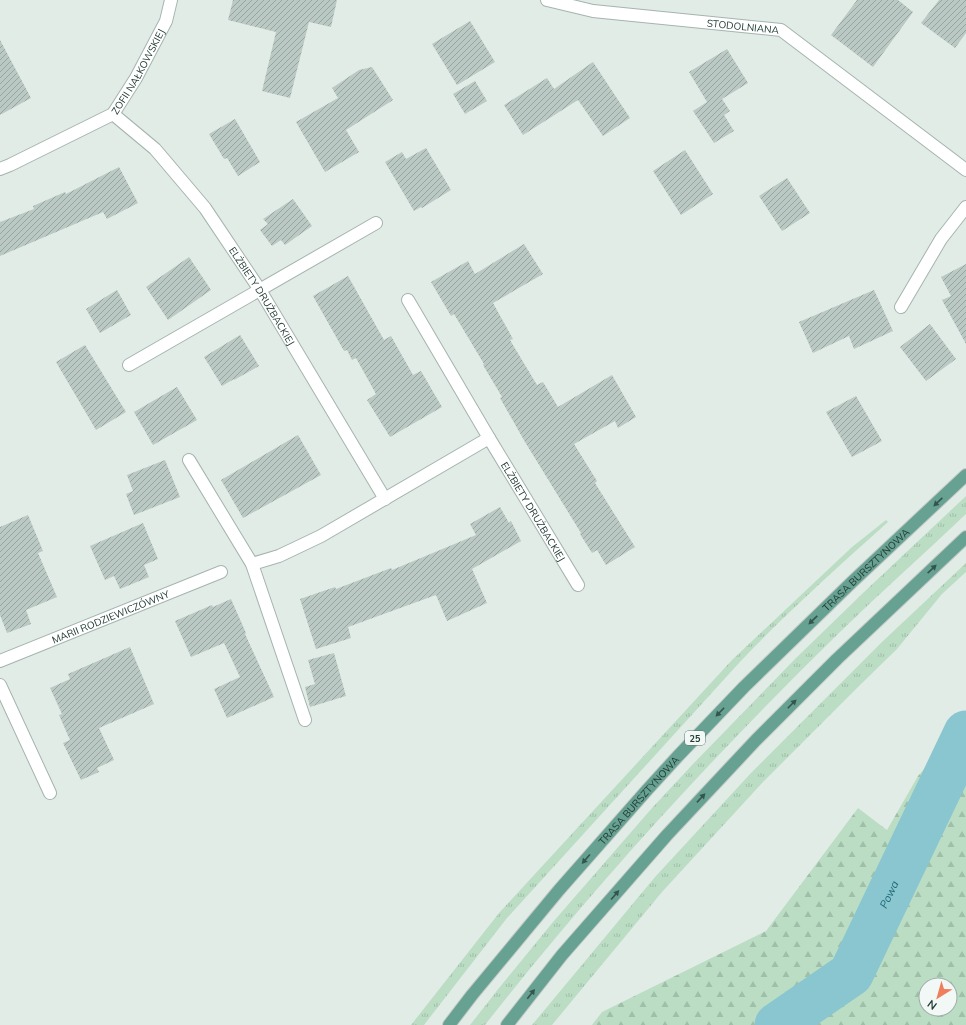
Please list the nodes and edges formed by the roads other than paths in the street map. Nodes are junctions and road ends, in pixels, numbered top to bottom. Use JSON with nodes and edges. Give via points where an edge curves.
{"nodes":[{"id":1,"x":171,"y":0,"type":"edge"},
{"id":2,"x":547,"y":0,"type":"edge"},
{"id":3,"x":113,"y":114,"type":"junction"},
{"id":4,"x":0,"y":170,"type":"edge"},
{"id":5,"x":966,"y":170,"type":"edge"},
{"id":6,"x":966,"y":208,"type":"edge"},
{"id":7,"x":376,"y":223,"type":"dead end"},
{"id":8,"x":260,"y":290,"type":"junction"},
{"id":9,"x":408,"y":300,"type":"dead end"},
{"id":10,"x":902,"y":307,"type":"dead end"},
{"id":11,"x":129,"y":365,"type":"dead end"},
{"id":12,"x":489,"y":438,"type":"junction"},
{"id":13,"x":189,"y":460,"type":"dead end"},
{"id":14,"x":966,"y":475,"type":"edge"},
{"id":15,"x":385,"y":499,"type":"junction"},
{"id":16,"x":966,"y":537,"type":"edge"},
{"id":17,"x":252,"y":564,"type":"junction"},
{"id":18,"x":221,"y":572,"type":"dead end"},
{"id":19,"x":578,"y":585,"type":"dead end"},
{"id":20,"x":0,"y":660,"type":"edge"},
{"id":21,"x":0,"y":685,"type":"edge"},
{"id":22,"x":305,"y":720,"type":"dead end"},
{"id":23,"x":50,"y":793,"type":"dead end"},
{"id":24,"x":449,"y":1025,"type":"edge"},
{"id":25,"x":507,"y":1025,"type":"edge"}],
"edges":[{"from":1,"to":3,"type":"street","name":"ZOFII NAŁKOWSKIEJ","via":[[166,21],[136,78]]},
{"from":2,"to":5,"type":"street","name":"STODOLNIANA","via":[[593,11],[781,30]]},
{"from":3,"to":4,"type":"street","name":"ZOFII NAŁKOWSKIEJ"},
{"from":3,"to":8,"type":"street","name":"ELŻBIETY DRUŻBACKIEJ","via":[[155,149],[205,208]]},
{"from":6,"to":10,"type":"street","via":[[941,239]]},
{"from":7,"to":8,"type":"street"},
{"from":8,"to":11,"type":"street"},
{"from":8,"to":15,"type":"street","name":"ELŻBIETY DRUŻBACKIEJ"},
{"from":9,"to":12,"type":"street","name":"ELŻBIETY DRUŻBACKIEJ"},
{"from":12,"to":15,"type":"street"},
{"from":12,"to":19,"type":"street","name":"ELŻBIETY DRUŻBACKIEJ"},
{"from":13,"to":17,"type":"street"},
{"from":14,"to":24,"type":"main road","name":"TRASA BURSZTYNOWA","number":"25","one_way":true,"via":[[750,681],[678,756],[559,890]]},
{"from":15,"to":17,"type":"street","via":[[321,536],[279,556]]},
{"from":25,"to":16,"type":"main road","one_way":true,"via":[[562,955],[662,841],[756,740]]},
{"from":17,"to":22,"type":"street"},
{"from":18,"to":20,"type":"street","name":"MARII RODZIEWICZÓWNY"},
{"from":21,"to":23,"type":"street"}]}
